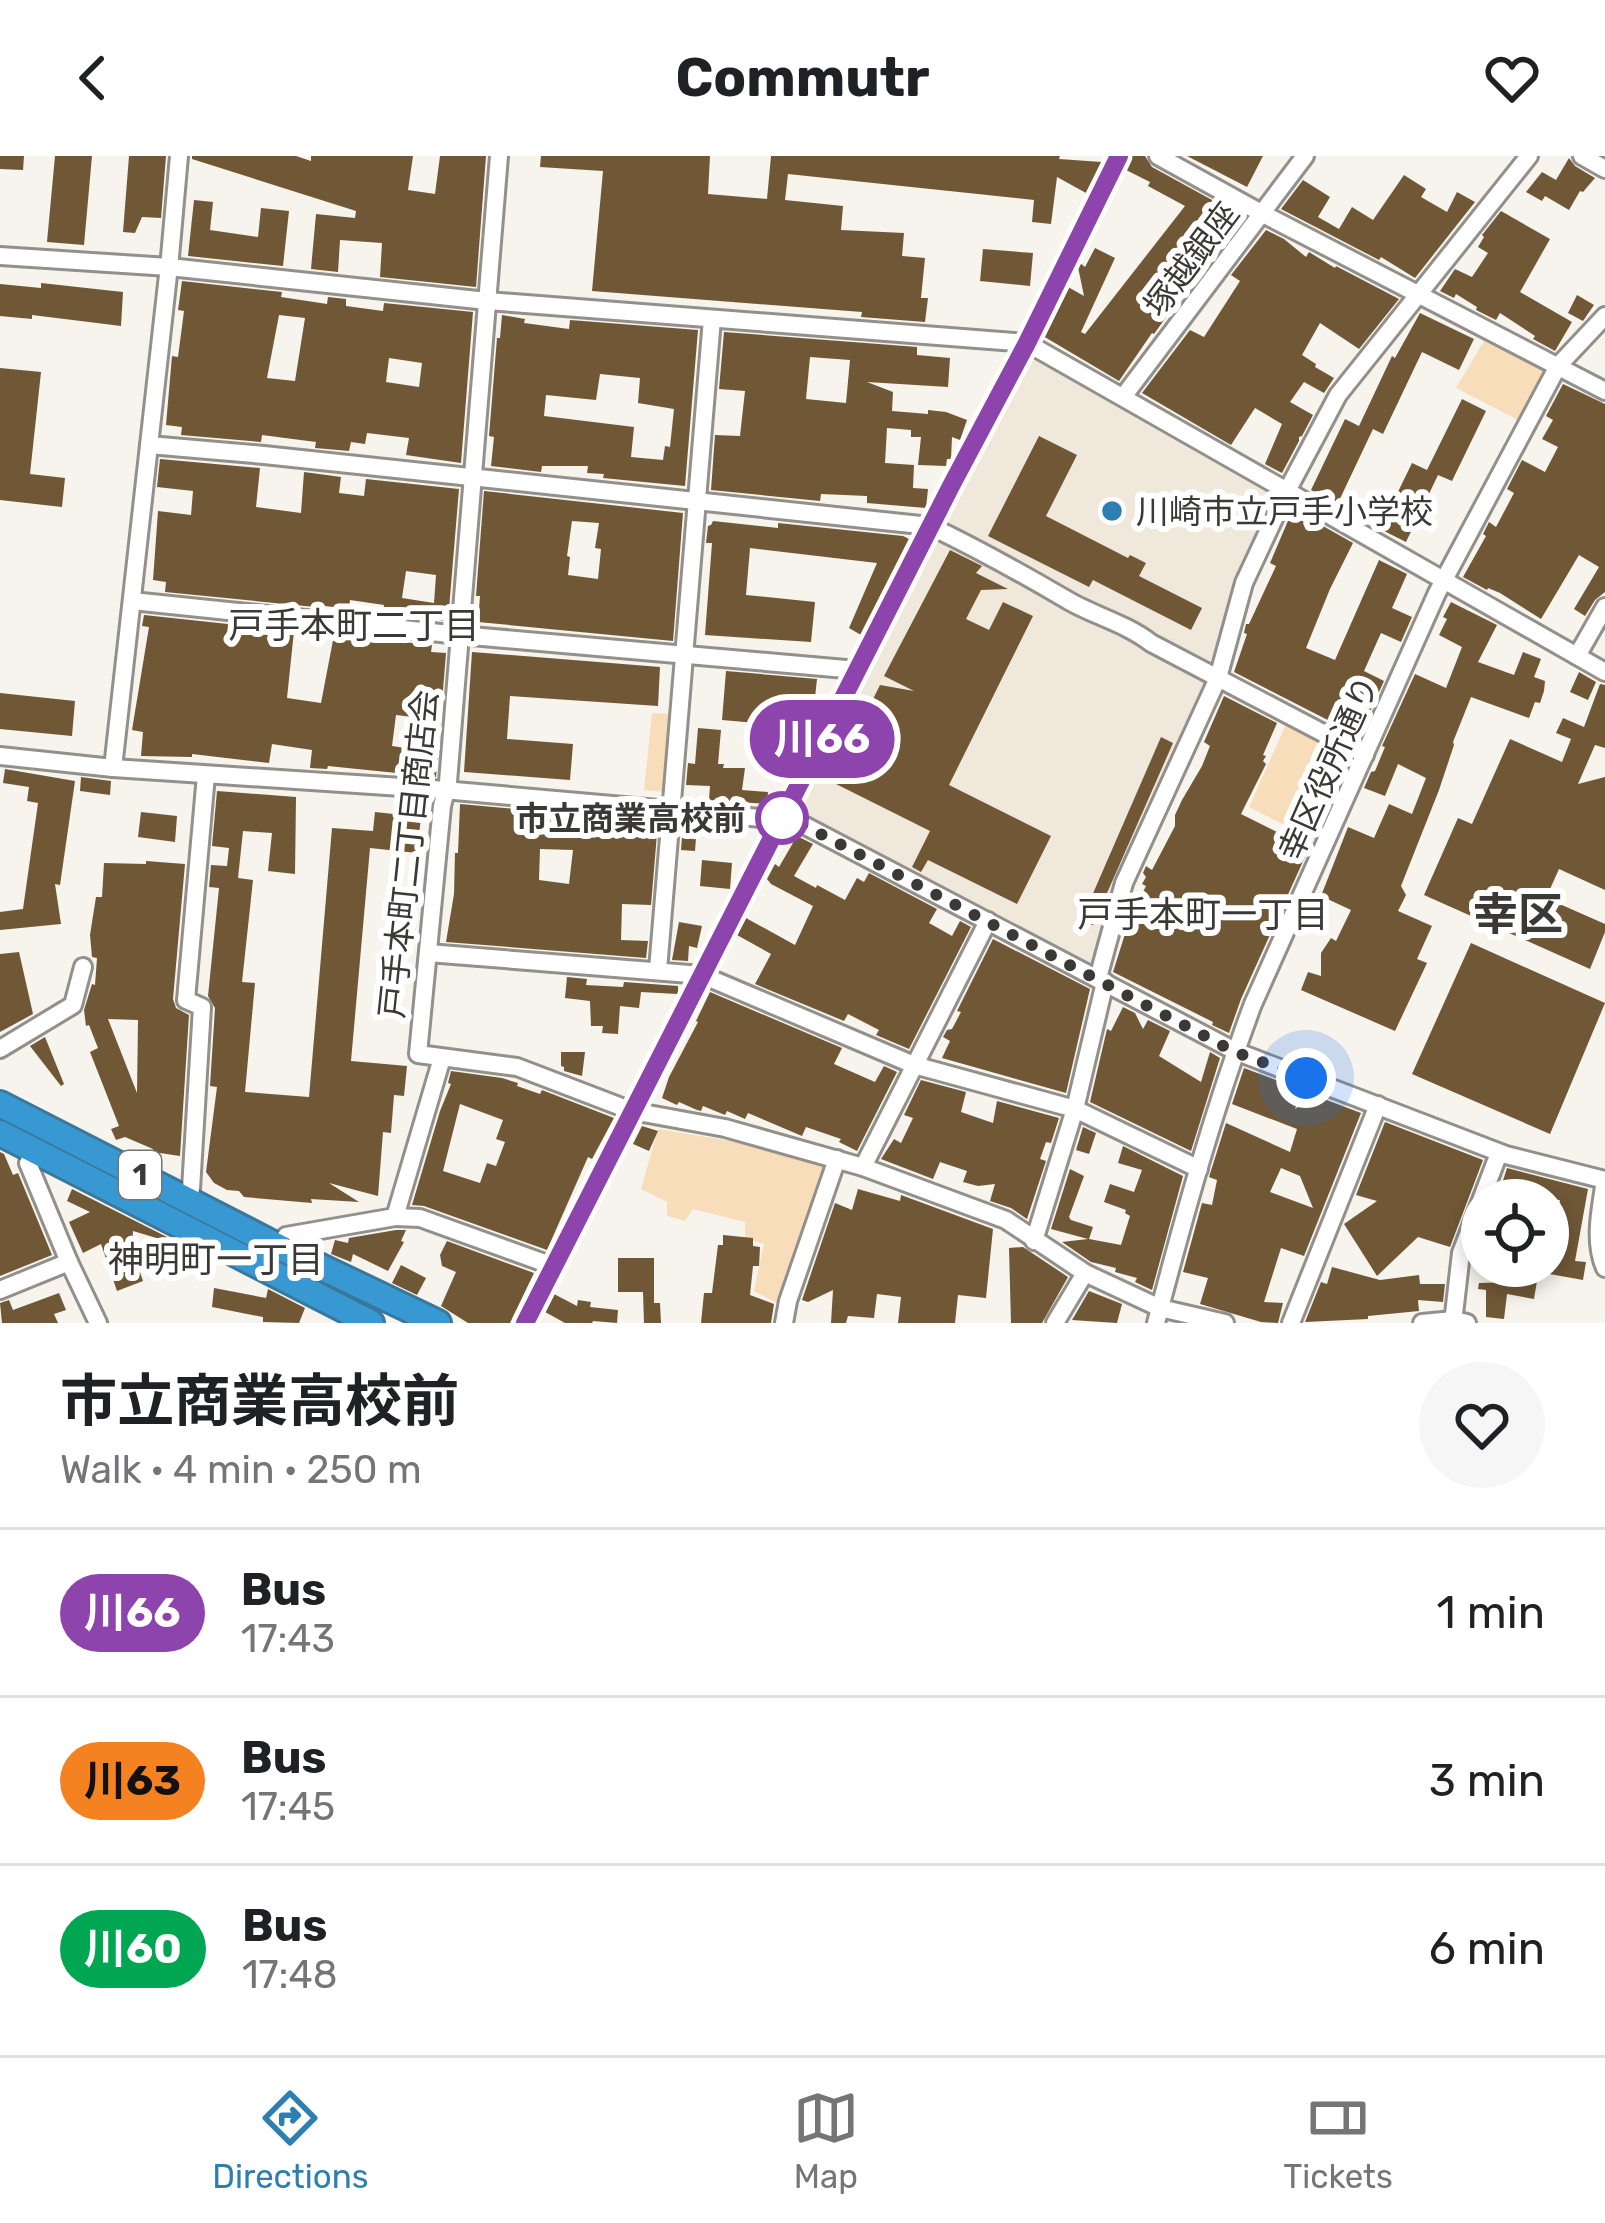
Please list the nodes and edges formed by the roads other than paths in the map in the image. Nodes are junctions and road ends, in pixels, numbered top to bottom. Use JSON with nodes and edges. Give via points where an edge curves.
{"nodes":[{"id":1,"x":178,"y":156,"type":"edge"},
{"id":2,"x":499,"y":156,"type":"edge"},
{"id":3,"x":1119,"y":156,"type":"edge"},
{"id":4,"x":1158,"y":156,"type":"edge"},
{"id":5,"x":1305,"y":156,"type":"edge"},
{"id":6,"x":1529,"y":156,"type":"edge"},
{"id":7,"x":1582,"y":156,"type":"edge"},
{"id":8,"x":1605,"y":169,"type":"edge"},
{"id":9,"x":1263,"y":214,"type":"junction"},
{"id":10,"x":0,"y":256,"type":"edge"},
{"id":11,"x":169,"y":267,"type":"junction"},
{"id":12,"x":1418,"y":295,"type":"junction"},
{"id":13,"x":487,"y":301,"type":"junction"},
{"id":14,"x":1605,"y":316,"type":"edge"},
{"id":15,"x":712,"y":319,"type":"junction"},
{"id":16,"x":1027,"y":343,"type":"junction"},
{"id":17,"x":1558,"y":366,"type":"junction"},
{"id":18,"x":1605,"y":391,"type":"edge"},
{"id":19,"x":1123,"y":397,"type":"junction"},
{"id":20,"x":149,"y":445,"type":"junction"},
{"id":21,"x":472,"y":477,"type":"junction"},
{"id":22,"x":1287,"y":491,"type":"junction"},
{"id":23,"x":697,"y":502,"type":"junction"},
{"id":24,"x":930,"y":526,"type":"junction"},
{"id":25,"x":1444,"y":580,"type":"junction"},
{"id":26,"x":132,"y":601,"type":"junction"},
{"id":27,"x":1605,"y":607,"type":"edge"},
{"id":28,"x":460,"y":635,"type":"junction"},
{"id":29,"x":684,"y":654,"type":"junction"},
{"id":30,"x":1577,"y":656,"type":"junction"},
{"id":31,"x":857,"y":670,"type":"junction"},
{"id":32,"x":1605,"y":672,"type":"edge"},
{"id":33,"x":1218,"y":678,"type":"junction"},
{"id":34,"x":1365,"y":755,"type":"junction"},
{"id":35,"x":0,"y":756,"type":"edge"},
{"id":36,"x":113,"y":768,"type":"junction"},
{"id":37,"x":206,"y":775,"type":"junction"},
{"id":38,"x":447,"y":790,"type":"junction"},
{"id":39,"x":671,"y":809,"type":"junction"},
{"id":40,"x":782,"y":818,"type":"junction"},
{"id":41,"x":988,"y":921,"type":"junction"},
{"id":42,"x":428,"y":953,"type":"junction"},
{"id":43,"x":83,"y":967,"type":"dead end"},
{"id":44,"x":658,"y":970,"type":"junction"},
{"id":45,"x":702,"y":975,"type":"junction"},
{"id":46,"x":1102,"y":980,"type":"junction"},
{"id":47,"x":0,"y":1049,"type":"edge"},
{"id":48,"x":1235,"y":1052,"type":"junction"},
{"id":49,"x":442,"y":1058,"type":"junction"},
{"id":50,"x":914,"y":1065,"type":"junction"},
{"id":51,"x":0,"y":1104,"type":"edge"},
{"id":52,"x":1378,"y":1105,"type":"junction"},
{"id":53,"x":1075,"y":1108,"type":"junction"},
{"id":54,"x":632,"y":1111,"type":"junction"},
{"id":55,"x":0,"y":1133,"type":"edge"},
{"id":56,"x":34,"y":1151,"type":"junction"},
{"id":57,"x":1499,"y":1153,"type":"junction"},
{"id":58,"x":836,"y":1159,"type":"junction"},
{"id":59,"x":863,"y":1167,"type":"junction"},
{"id":60,"x":1198,"y":1169,"type":"junction"},
{"id":61,"x":1605,"y":1180,"type":"edge"},
{"id":62,"x":186,"y":1199,"type":"junction"},
{"id":63,"x":395,"y":1217,"type":"junction"},
{"id":64,"x":1034,"y":1241,"type":"junction"},
{"id":65,"x":280,"y":1247,"type":"junction"},
{"id":66,"x":69,"y":1262,"type":"junction"},
{"id":67,"x":553,"y":1266,"type":"junction"},
{"id":68,"x":1605,"y":1268,"type":"edge"},
{"id":69,"x":1085,"y":1274,"type":"junction"},
{"id":70,"x":0,"y":1290,"type":"edge"},
{"id":71,"x":1158,"y":1316,"type":"edge"},
{"id":72,"x":1458,"y":1322,"type":"edge"},
{"id":73,"x":98,"y":1323,"type":"edge"},
{"id":74,"x":370,"y":1323,"type":"edge"},
{"id":75,"x":437,"y":1323,"type":"edge"},
{"id":76,"x":525,"y":1323,"type":"edge"},
{"id":77,"x":784,"y":1323,"type":"edge"},
{"id":78,"x":1055,"y":1323,"type":"edge"},
{"id":79,"x":1225,"y":1323,"type":"edge"},
{"id":80,"x":1291,"y":1323,"type":"edge"},
{"id":81,"x":1422,"y":1323,"type":"edge"}],
"edges":[{"from":1,"to":11,"type":"street"},
{"from":2,"to":13,"type":"street","name":"戸手本町二丁目商店会"},
{"from":3,"to":16,"type":"street"},
{"from":4,"to":9,"type":"street"},
{"from":5,"to":9,"type":"street","name":"塚越銀座"},
{"from":6,"to":12,"type":"street"},
{"from":7,"to":8,"type":"street"},
{"from":9,"to":12,"type":"street"},
{"from":9,"to":19,"type":"street","name":"塚越銀座"},
{"from":10,"to":11,"type":"street"},
{"from":11,"to":13,"type":"street"},
{"from":11,"to":20,"type":"street"},
{"from":12,"to":17,"type":"street"},
{"from":12,"to":22,"type":"street","via":[[1338,394]]},
{"from":13,"to":15,"type":"street"},
{"from":13,"to":21,"type":"street","name":"戸手本町二丁目商店会"},
{"from":14,"to":17,"type":"street","name":"幸区役所通り"},
{"from":15,"to":16,"type":"street"},
{"from":15,"to":23,"type":"street"},
{"from":16,"to":19,"type":"street"},
{"from":16,"to":24,"type":"street"},
{"from":17,"to":18,"type":"street"},
{"from":17,"to":25,"type":"street","name":"幸区役所通り"},
{"from":19,"to":22,"type":"street"},
{"from":20,"to":21,"type":"street"},
{"from":20,"to":26,"type":"street"},
{"from":21,"to":23,"type":"street"},
{"from":21,"to":28,"type":"street","name":"戸手本町二丁目商店会"},
{"from":22,"to":25,"type":"street"},
{"from":22,"to":33,"type":"street","via":[[1244,583]]},
{"from":23,"to":24,"type":"street"},
{"from":23,"to":29,"type":"street"},
{"from":24,"to":31,"type":"street"},
{"from":24,"to":33,"type":"street"},
{"from":25,"to":30,"type":"street"},
{"from":25,"to":34,"type":"street","name":"幸区役所通り"},
{"from":26,"to":28,"type":"street"},
{"from":26,"to":36,"type":"street"},
{"from":27,"to":30,"type":"street"},
{"from":28,"to":29,"type":"street"},
{"from":28,"to":38,"type":"street","name":"戸手本町二丁目商店会"},
{"from":29,"to":31,"type":"street"},
{"from":29,"to":39,"type":"street"},
{"from":30,"to":32,"type":"street"},
{"from":31,"to":40,"type":"street"},
{"from":33,"to":34,"type":"street"},
{"from":33,"to":46,"type":"street","via":[[1124,883]]},
{"from":34,"to":48,"type":"street","name":"幸区役所通り"},
{"from":35,"to":36,"type":"street"},
{"from":36,"to":37,"type":"street"},
{"from":37,"to":38,"type":"street"},
{"from":37,"to":62,"type":"street","via":[[186,1000],[202,1007]]},
{"from":38,"to":39,"type":"street"},
{"from":38,"to":42,"type":"street","name":"戸手本町二丁目商店会"},
{"from":39,"to":40,"type":"street"},
{"from":39,"to":44,"type":"street"},
{"from":40,"to":41,"type":"street"},
{"from":40,"to":45,"type":"street"},
{"from":41,"to":46,"type":"street"},
{"from":41,"to":50,"type":"street"},
{"from":42,"to":44,"type":"street"},
{"from":42,"to":49,"type":"street","name":"戸手本町二丁目商店会","via":[[418,1054]]},
{"from":43,"to":47,"type":"street","via":[[73,1005]]},
{"from":44,"to":45,"type":"street"},
{"from":45,"to":50,"type":"street"},
{"from":45,"to":54,"type":"street"},
{"from":46,"to":48,"type":"street"},
{"from":46,"to":53,"type":"street"},
{"from":48,"to":52,"type":"street"},
{"from":48,"to":60,"type":"street","name":"幸区役所通り"},
{"from":49,"to":54,"type":"street","via":[[517,1067]]},
{"from":49,"to":63,"type":"street"},
{"from":50,"to":53,"type":"street"},
{"from":50,"to":59,"type":"street"},
{"from":51,"to":62,"type":"highway","number":"1"},
{"from":52,"to":57,"type":"street"},
{"from":52,"to":80,"type":"street"},
{"from":53,"to":60,"type":"street"},
{"from":53,"to":64,"type":"street"},
{"from":54,"to":58,"type":"street"},
{"from":54,"to":67,"type":"street"},
{"from":55,"to":56,"type":"highway","number":"1"},
{"from":56,"to":66,"type":"street","via":[[28,1162]]},
{"from":56,"to":74,"type":"highway","number":"1"},
{"from":57,"to":61,"type":"street"},
{"from":57,"to":72,"type":"street","via":[[1461,1253]]},
{"from":58,"to":59,"type":"street"},
{"from":58,"to":77,"type":"street"},
{"from":59,"to":64,"type":"street","via":[[1006,1220]]},
{"from":60,"to":71,"type":"street","name":"幸区役所通り"},
{"from":61,"to":68,"type":"street"},
{"from":62,"to":65,"type":"highway","number":"1"},
{"from":63,"to":65,"type":"street","via":[[286,1236]]},
{"from":63,"to":67,"type":"street","via":[[421,1218]]},
{"from":64,"to":69,"type":"street"},
{"from":65,"to":75,"type":"highway","number":"1"},
{"from":66,"to":70,"type":"street"},
{"from":66,"to":73,"type":"street"},
{"from":67,"to":76,"type":"street"},
{"from":69,"to":71,"type":"street"},
{"from":69,"to":78,"type":"street"},
{"from":71,"to":79,"type":"street"},
{"from":72,"to":81,"type":"street"}]}
